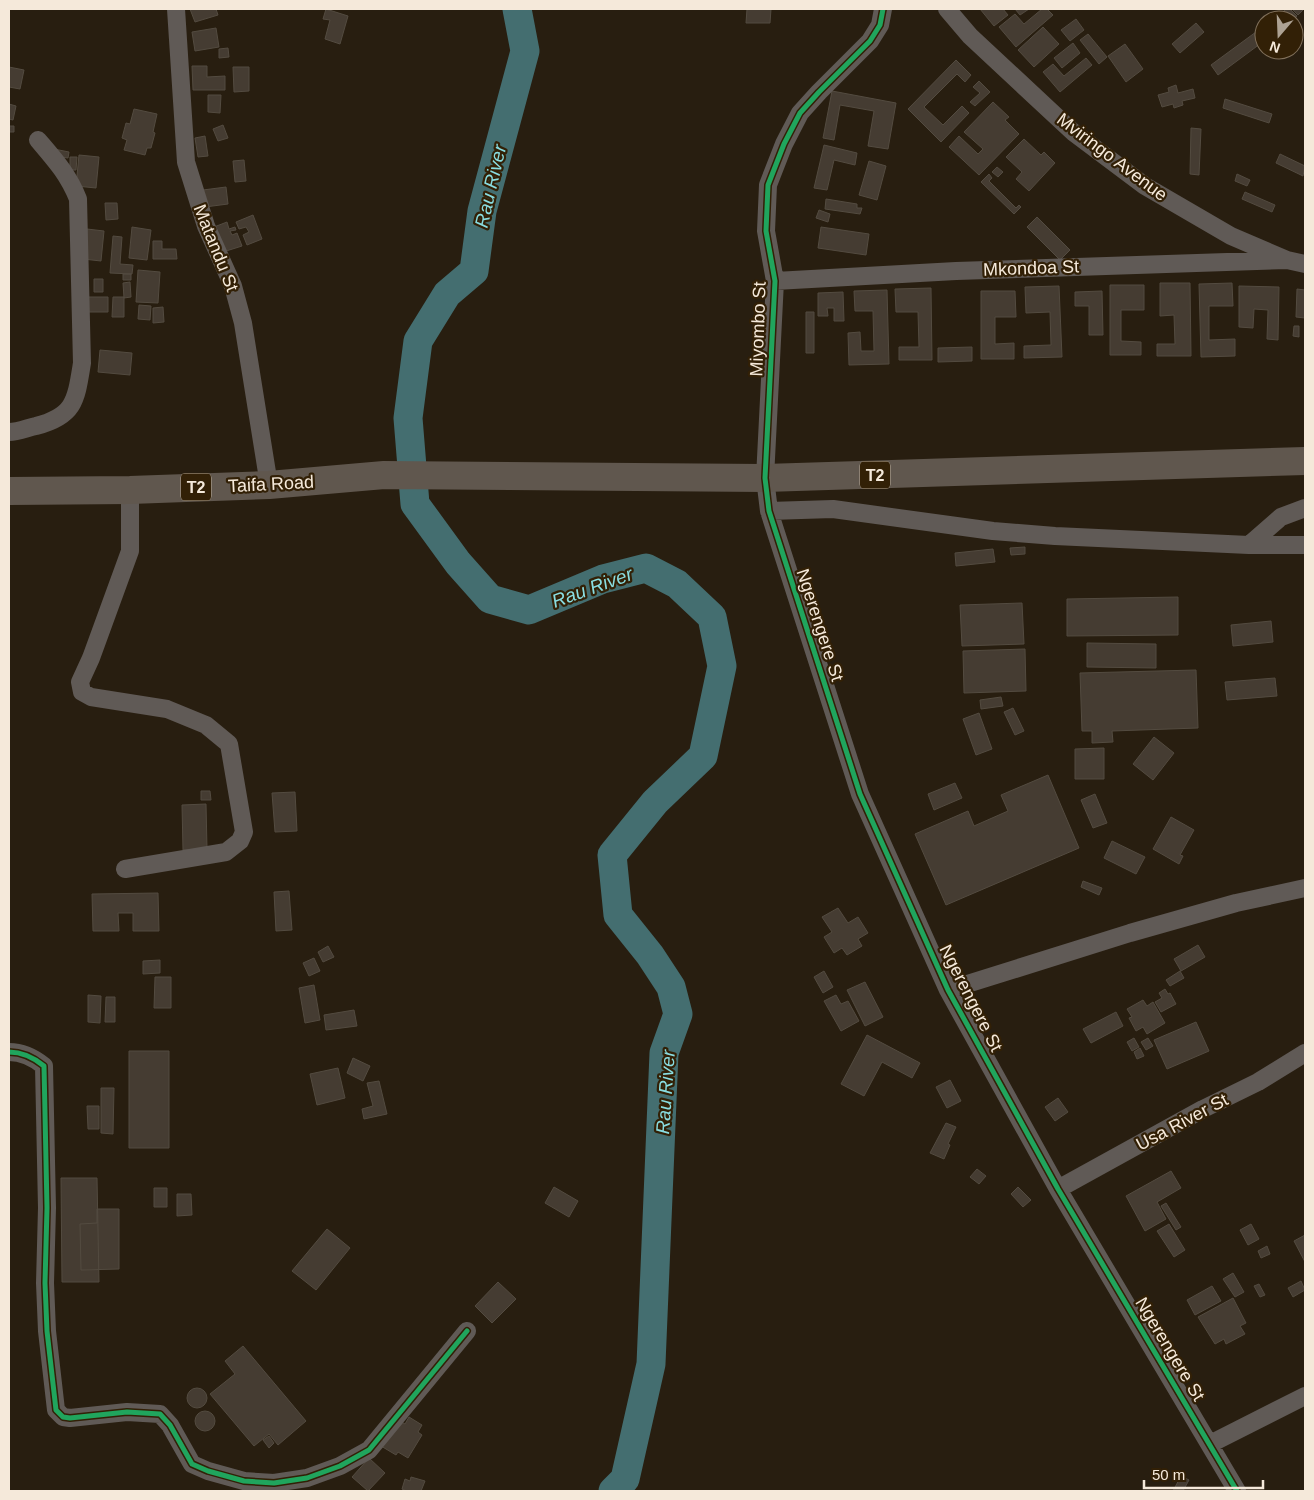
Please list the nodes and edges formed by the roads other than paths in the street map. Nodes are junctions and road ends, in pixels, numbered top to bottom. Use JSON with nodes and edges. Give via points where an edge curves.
{"nodes":[{"id":1,"x":176,"y":9,"type":"edge"},
{"id":2,"x":883,"y":9,"type":"edge"},
{"id":3,"x":947,"y":9,"type":"edge"},
{"id":4,"x":38,"y":140,"type":"dead end"},
{"id":5,"x":1287,"y":260,"type":"junction"},
{"id":6,"x":1305,"y":264,"type":"edge"},
{"id":7,"x":775,"y":281,"type":"junction"},
{"id":8,"x":9,"y":432,"type":"edge"},
{"id":9,"x":1305,"y":462,"type":"edge"},
{"id":10,"x":765,"y":478,"type":"junction"},
{"id":11,"x":269,"y":485,"type":"junction"},
{"id":12,"x":130,"y":490,"type":"junction"},
{"id":13,"x":9,"y":491,"type":"edge"},
{"id":14,"x":1305,"y":508,"type":"edge"},
{"id":15,"x":769,"y":511,"type":"junction"},
{"id":16,"x":1250,"y":544,"type":"junction"},
{"id":17,"x":1305,"y":545,"type":"edge"},
{"id":18,"x":125,"y":869,"type":"dead end"},
{"id":19,"x":1305,"y":888,"type":"edge"},
{"id":20,"x":948,"y":990,"type":"junction"},
{"id":21,"x":9,"y":1052,"type":"edge"},
{"id":22,"x":1305,"y":1053,"type":"edge"},
{"id":23,"x":1058,"y":1189,"type":"junction"},
{"id":24,"x":467,"y":1331,"type":"dead end"},
{"id":25,"x":1305,"y":1396,"type":"edge"},
{"id":26,"x":1210,"y":1444,"type":"junction"},
{"id":27,"x":1237,"y":1491,"type":"edge"}],
"edges":[{"from":1,"to":11,"type":"street","name":"Matandu St","via":[[186,162],[206,226],[233,286],[243,323]]},
{"from":2,"to":7,"type":"street","name":"Miyombo St","via":[[880,25],[870,41],[800,113],[784,144],[768,185],[766,232]]},
{"from":3,"to":5,"type":"street","name":"Mviringo Avenue","via":[[970,36],[1074,132],[1146,186],[1231,236]]},
{"from":4,"to":8,"type":"street","via":[[64,170],[78,199],[82,363],[73,402],[64,415],[49,423]]},
{"from":5,"to":6,"type":"street","name":"Mviringo Avenue"},
{"from":5,"to":7,"type":"street","name":"Mkondoa St","via":[[956,270]]},
{"from":7,"to":10,"type":"street","name":"Miyombo St"},
{"from":9,"to":10,"type":"highway","number":"T2"},
{"from":10,"to":11,"type":"highway","name":"Taifa Road","number":"T2","via":[[384,475]]},
{"from":10,"to":15,"type":"street","name":"Ngerengere St"},
{"from":11,"to":12,"type":"highway","name":"Taifa Road","number":"T2"},
{"from":12,"to":13,"type":"highway","name":"Taifa Road","number":"T2"},
{"from":12,"to":18,"type":"street","via":[[130,551],[80,682],[82,692],[91,698],[167,709],[206,725],[230,744],[244,832],[240,841],[226,852]]},
{"from":14,"to":16,"type":"street","via":[[1281,517]]},
{"from":15,"to":16,"type":"street","via":[[833,509],[992,531]]},
{"from":15,"to":20,"type":"street","name":"Ngerengere St","via":[[860,794]]},
{"from":16,"to":17,"type":"street"},
{"from":19,"to":20,"type":"street","via":[[1236,903]]},
{"from":20,"to":23,"type":"street","name":"Ngerengere St"},
{"from":21,"to":24,"type":"street","via":[[34,1058],[44,1066],[47,1331],[56,1410],[63,1417],[127,1412],[160,1414],[192,1464],[208,1471],[274,1483],[307,1478],[340,1466],[369,1450]]},
{"from":22,"to":23,"type":"street","name":"Usa River St","via":[[1258,1082]]},
{"from":23,"to":26,"type":"street","name":"Ngerengere St"},
{"from":25,"to":26,"type":"street"},
{"from":26,"to":27,"type":"street","name":"Ngerengere St"}]}
